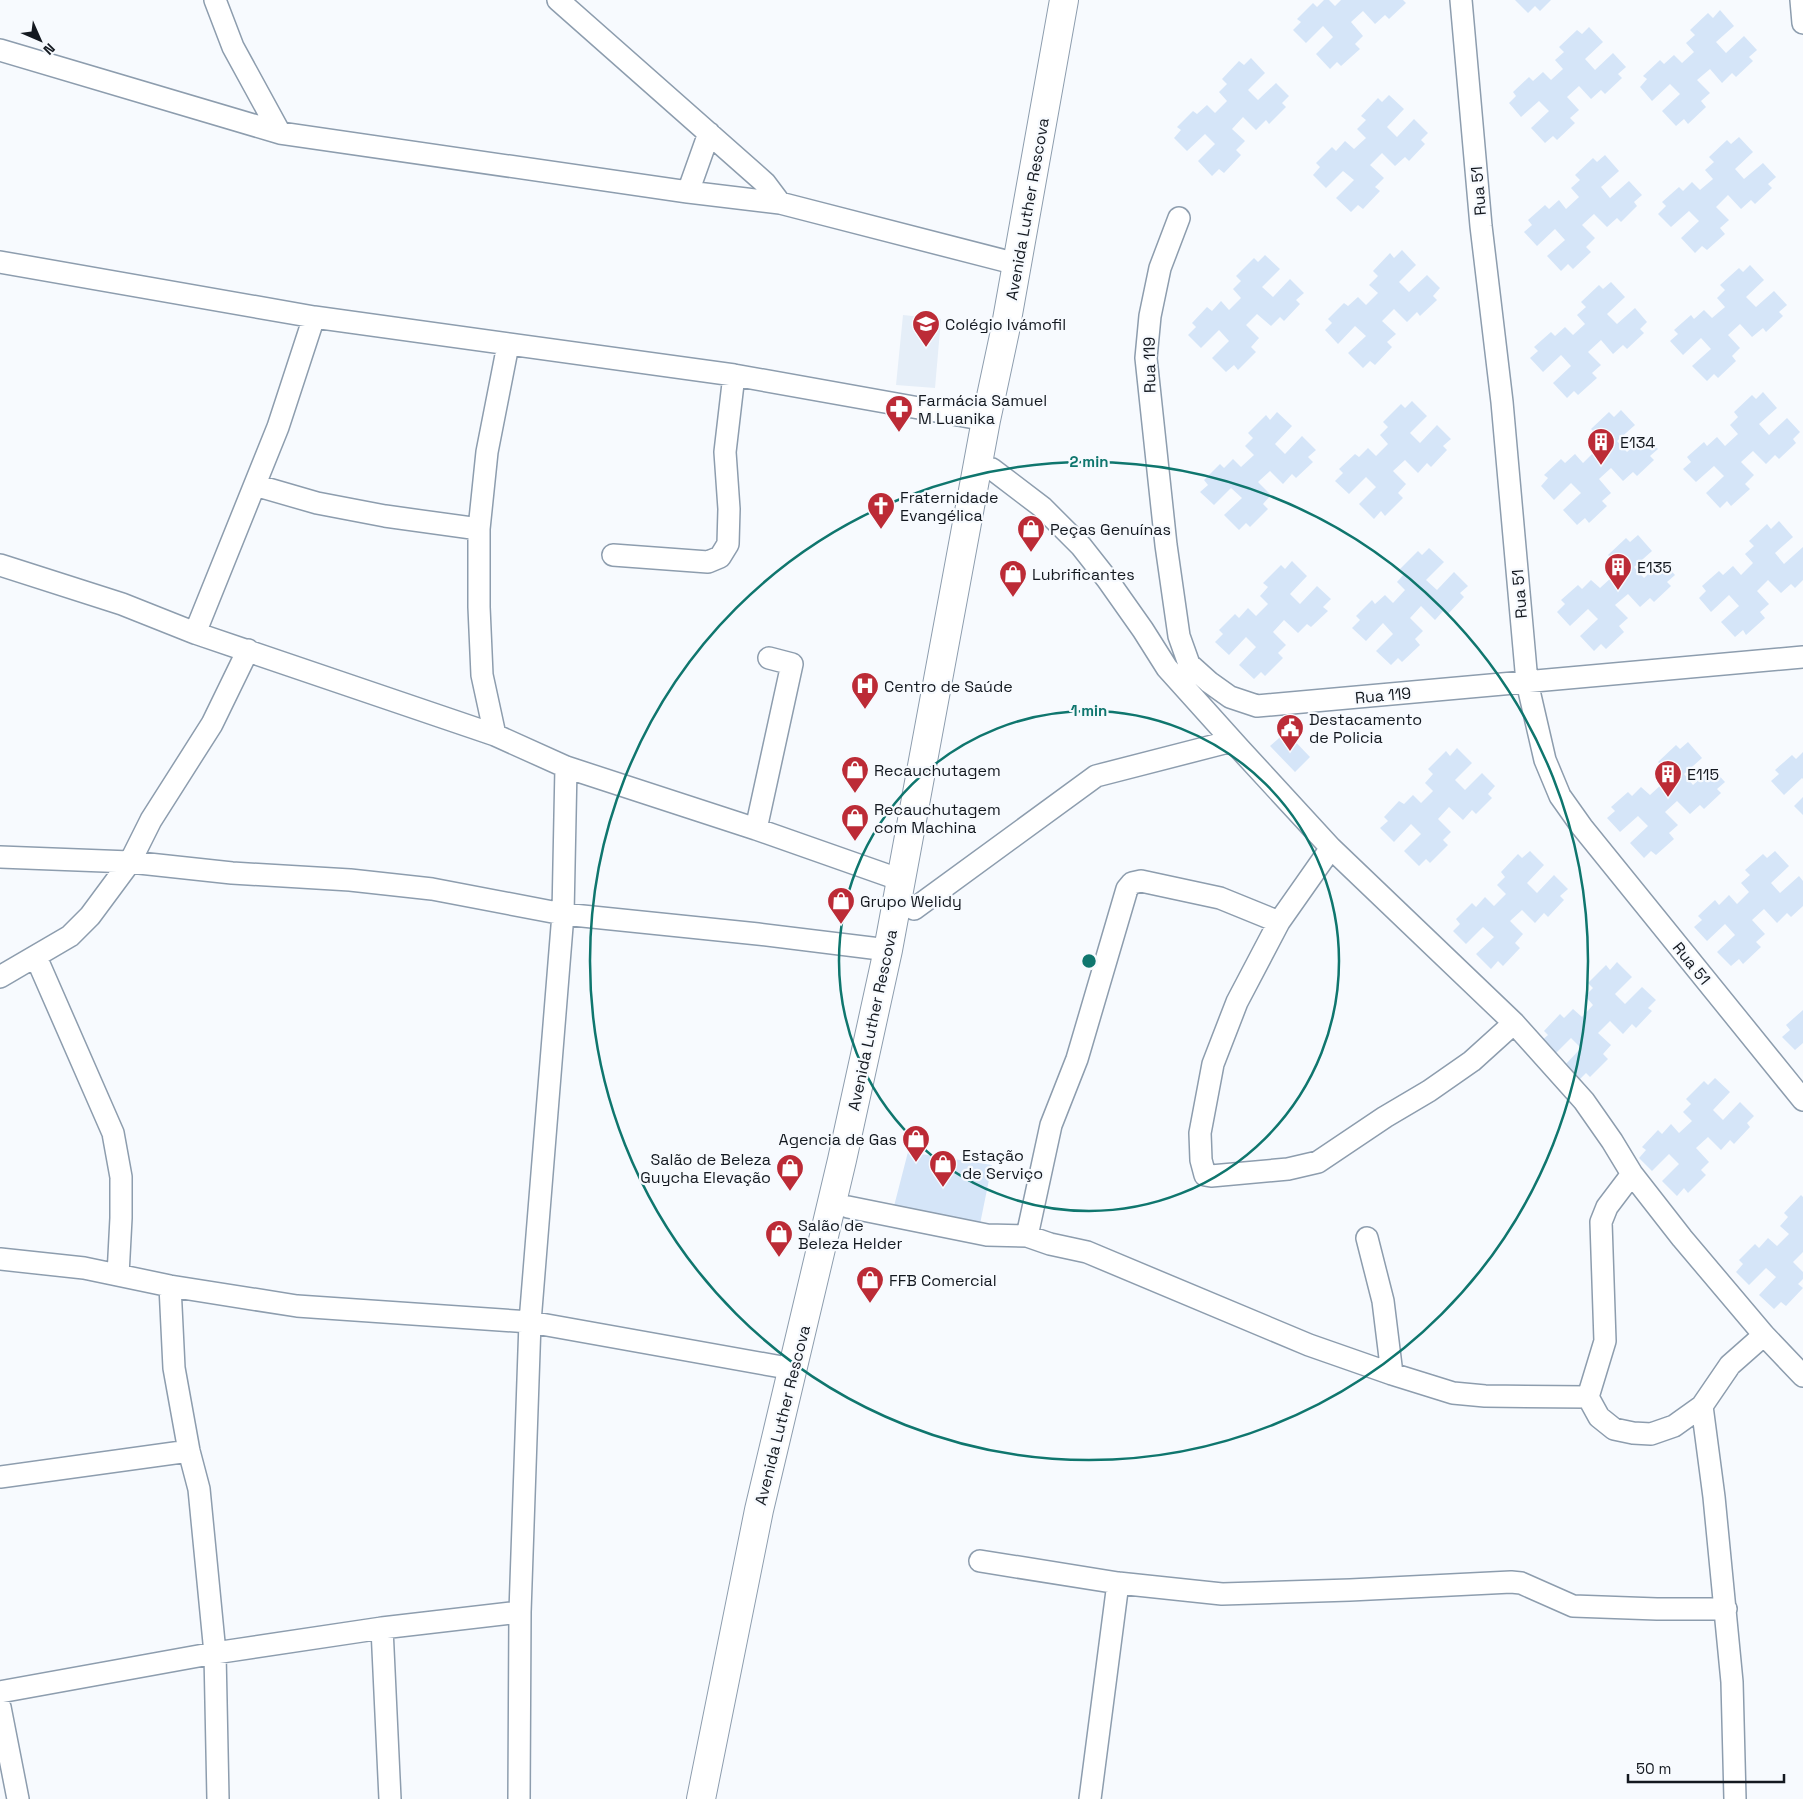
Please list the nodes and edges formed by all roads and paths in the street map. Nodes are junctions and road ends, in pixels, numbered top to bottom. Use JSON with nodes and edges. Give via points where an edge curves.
{"nodes":[{"id":1,"x":215,"y":0,"type":"edge"},
{"id":2,"x":558,"y":0,"type":"edge"},
{"id":3,"x":1064,"y":0,"type":"edge"},
{"id":4,"x":1081,"y":0,"type":"edge"},
{"id":5,"x":1461,"y":0,"type":"edge"},
{"id":6,"x":1801,"y":0,"type":"edge"},
{"id":7,"x":1803,"y":23,"type":"edge"},
{"id":8,"x":0,"y":50,"type":"edge"},
{"id":9,"x":280,"y":133,"type":"junction"},
{"id":10,"x":709,"y":133,"type":"junction"},
{"id":11,"x":688,"y":192,"type":"junction"},
{"id":12,"x":780,"y":202,"type":"junction"},
{"id":13,"x":1179,"y":218,"type":"dead end"},
{"id":14,"x":0,"y":262,"type":"edge"},
{"id":15,"x":1017,"y":264,"type":"junction"},
{"id":16,"x":314,"y":317,"type":"junction"},
{"id":17,"x":508,"y":345,"type":"junction"},
{"id":18,"x":734,"y":376,"type":"junction"},
{"id":19,"x":986,"y":420,"type":"junction"},
{"id":20,"x":992,"y":469,"type":"junction"},
{"id":21,"x":256,"y":485,"type":"junction"},
{"id":22,"x":479,"y":529,"type":"junction"},
{"id":23,"x":613,"y":555,"type":"dead end"},
{"id":24,"x":0,"y":565,"type":"edge"},
{"id":25,"x":195,"y":633,"type":"junction"},
{"id":26,"x":248,"y":650,"type":"junction"},
{"id":27,"x":1803,"y":657,"type":"edge"},
{"id":28,"x":769,"y":658,"type":"dead end"},
{"id":29,"x":1527,"y":682,"type":"junction"},
{"id":30,"x":495,"y":735,"type":"junction"},
{"id":31,"x":1232,"y":741,"type":"junction"},
{"id":32,"x":566,"y":766,"type":"junction"},
{"id":33,"x":756,"y":829,"type":"junction"},
{"id":34,"x":1331,"y":848,"type":"junction"},
{"id":35,"x":0,"y":857,"type":"edge"},
{"id":36,"x":130,"y":862,"type":"junction"},
{"id":37,"x":902,"y":880,"type":"junction"},
{"id":38,"x":914,"y":909,"type":"junction"},
{"id":39,"x":563,"y":914,"type":"junction"},
{"id":40,"x":1279,"y":922,"type":"junction"},
{"id":41,"x":888,"y":950,"type":"junction"},
{"id":42,"x":36,"y":957,"type":"junction"},
{"id":43,"x":0,"y":977,"type":"edge"},
{"id":44,"x":1514,"y":1023,"type":"junction"},
{"id":45,"x":1803,"y":1100,"type":"edge"},
{"id":46,"x":1632,"y":1174,"type":"junction"},
{"id":47,"x":848,"y":1207,"type":"junction"},
{"id":48,"x":1027,"y":1236,"type":"junction"},
{"id":49,"x":1367,"y":1238,"type":"dead end"},
{"id":50,"x":0,"y":1259,"type":"edge"},
{"id":51,"x":118,"y":1275,"type":"junction"},
{"id":52,"x":170,"y":1286,"type":"junction"},
{"id":53,"x":530,"y":1322,"type":"junction"},
{"id":54,"x":1764,"y":1336,"type":"junction"},
{"id":55,"x":793,"y":1369,"type":"junction"},
{"id":56,"x":1392,"y":1374,"type":"junction"},
{"id":57,"x":1803,"y":1376,"type":"edge"},
{"id":58,"x":1588,"y":1397,"type":"junction"},
{"id":59,"x":1702,"y":1406,"type":"junction"},
{"id":60,"x":189,"y":1451,"type":"junction"},
{"id":61,"x":0,"y":1477,"type":"edge"},
{"id":62,"x":980,"y":1561,"type":"dead end"},
{"id":63,"x":1118,"y":1583,"type":"junction"},
{"id":64,"x":1726,"y":1609,"type":"junction"},
{"id":65,"x":520,"y":1612,"type":"junction"},
{"id":66,"x":382,"y":1628,"type":"junction"},
{"id":67,"x":215,"y":1653,"type":"junction"},
{"id":68,"x":0,"y":1692,"type":"edge"},
{"id":69,"x":0,"y":1707,"type":"edge"},
{"id":70,"x":18,"y":1799,"type":"edge"},
{"id":71,"x":218,"y":1799,"type":"edge"},
{"id":72,"x":390,"y":1799,"type":"edge"},
{"id":73,"x":519,"y":1799,"type":"edge"},
{"id":74,"x":701,"y":1799,"type":"edge"},
{"id":75,"x":719,"y":1799,"type":"edge"},
{"id":76,"x":1090,"y":1799,"type":"edge"},
{"id":77,"x":1735,"y":1799,"type":"edge"}],
"edges":[{"from":1,"to":9,"type":"street","via":[[232,46]]},
{"from":2,"to":10,"type":"street"},
{"from":3,"to":15,"type":"main road","name":"Avenida Luther Rescova"},
{"from":4,"to":20,"type":"main road","name":"Avenida Luther Rescova"},
{"from":5,"to":29,"type":"street","name":"Rua 51"},
{"from":6,"to":7,"type":"street"},
{"from":8,"to":9,"type":"street"},
{"from":9,"to":11,"type":"street"},
{"from":10,"to":11,"type":"street"},
{"from":10,"to":12,"type":"street","via":[[765,183]]},
{"from":11,"to":12,"type":"street"},
{"from":12,"to":15,"type":"street"},
{"from":13,"to":29,"type":"street","name":"Rua 119","via":[[1160,268],[1150,316],[1146,358],[1179,636],[1190,664],[1230,697],[1257,706]]},
{"from":14,"to":16,"type":"street"},
{"from":15,"to":19,"type":"main road","name":"Avenida Luther Rescova"},
{"from":16,"to":17,"type":"street"},
{"from":16,"to":21,"type":"street"},
{"from":17,"to":18,"type":"street"},
{"from":17,"to":22,"type":"street","via":[[487,452]]},
{"from":18,"to":19,"type":"street"},
{"from":18,"to":23,"type":"street","via":[[725,452],[728,544],[720,557],[708,562]]},
{"from":19,"to":37,"type":"main road","name":"Avenida Luther Rescova"},
{"from":20,"to":31,"type":"street","via":[[1042,507],[1081,546],[1167,668]]},
{"from":20,"to":38,"type":"main road","name":"Avenida Luther Rescova"},
{"from":21,"to":22,"type":"street","via":[[317,503]]},
{"from":21,"to":25,"type":"street"},
{"from":22,"to":30,"type":"street","via":[[482,675]]},
{"from":24,"to":25,"type":"street","via":[[122,604]]},
{"from":25,"to":26,"type":"street"},
{"from":26,"to":30,"type":"street"},
{"from":26,"to":36,"type":"street","via":[[212,724],[151,820]]},
{"from":27,"to":29,"type":"street","name":"Rua 119"},
{"from":28,"to":33,"type":"street","via":[[792,664]]},
{"from":29,"to":45,"type":"street","name":"Rua 51","via":[[1545,760],[1560,796]]},
{"from":30,"to":32,"type":"street"},
{"from":31,"to":34,"type":"street"},
{"from":31,"to":38,"type":"street","via":[[1096,776]]},
{"from":32,"to":33,"type":"street"},
{"from":32,"to":39,"type":"street"},
{"from":33,"to":37,"type":"street"},
{"from":34,"to":40,"type":"street"},
{"from":34,"to":44,"type":"street"},
{"from":35,"to":36,"type":"street"},
{"from":36,"to":39,"type":"street","via":[[423,888]]},
{"from":36,"to":42,"type":"street","via":[[84,922],[70,936]]},
{"from":37,"to":41,"type":"main road","name":"Avenida Luther Rescova"},
{"from":38,"to":47,"type":"main road","name":"Avenida Luther Rescova"},
{"from":39,"to":41,"type":"street"},
{"from":39,"to":53,"type":"street"},
{"from":40,"to":44,"type":"street","via":[[1237,1002],[1213,1064],[1200,1133],[1205,1175],[1280,1170],[1318,1162],[1472,1061]]},
{"from":40,"to":48,"type":"street","via":[[1220,898],[1141,881],[1132,883],[1127,889],[1077,1059],[1051,1125]]},
{"from":41,"to":55,"type":"main road","name":"Avenida Luther Rescova"},
{"from":42,"to":43,"type":"street"},
{"from":42,"to":51,"type":"street","via":[[113,1133],[121,1177]]},
{"from":44,"to":46,"type":"street","via":[[1584,1101]]},
{"from":46,"to":54,"type":"street"},
{"from":46,"to":58,"type":"street","via":[[1607,1208],[1601,1222],[1605,1341]]},
{"from":47,"to":48,"type":"street","via":[[987,1235]]},
{"from":47,"to":75,"type":"main road","name":"Avenida Luther Rescova","via":[[761,1580]]},
{"from":48,"to":56,"type":"street","via":[[1087,1252],[1309,1345]]},
{"from":49,"to":56,"type":"street","via":[[1382,1301]]},
{"from":50,"to":51,"type":"street"},
{"from":51,"to":52,"type":"street"},
{"from":52,"to":53,"type":"street","via":[[297,1306]]},
{"from":52,"to":60,"type":"street","via":[[174,1368]]},
{"from":53,"to":55,"type":"street"},
{"from":53,"to":65,"type":"street"},
{"from":54,"to":57,"type":"street"},
{"from":54,"to":59,"type":"street","via":[[1730,1365]]},
{"from":55,"to":74,"type":"main road","name":"Avenida Luther Rescova","via":[[759,1510]]},
{"from":56,"to":58,"type":"street","via":[[1453,1393]]},
{"from":58,"to":59,"type":"street","via":[[1599,1418],[1614,1429],[1633,1433],[1651,1434],[1674,1426]]},
{"from":59,"to":64,"type":"street"},
{"from":60,"to":61,"type":"street"},
{"from":60,"to":67,"type":"street","via":[[199,1488]]},
{"from":62,"to":63,"type":"street"},
{"from":63,"to":64,"type":"street","via":[[1222,1594],[1511,1582],[1521,1583],[1573,1606]]},
{"from":63,"to":76,"type":"street"},
{"from":64,"to":77,"type":"street","via":[[1732,1682]]},
{"from":65,"to":66,"type":"street"},
{"from":65,"to":73,"type":"street"},
{"from":66,"to":67,"type":"street"},
{"from":66,"to":72,"type":"street"},
{"from":67,"to":68,"type":"street"},
{"from":67,"to":71,"type":"street"},
{"from":69,"to":70,"type":"street"}]}
